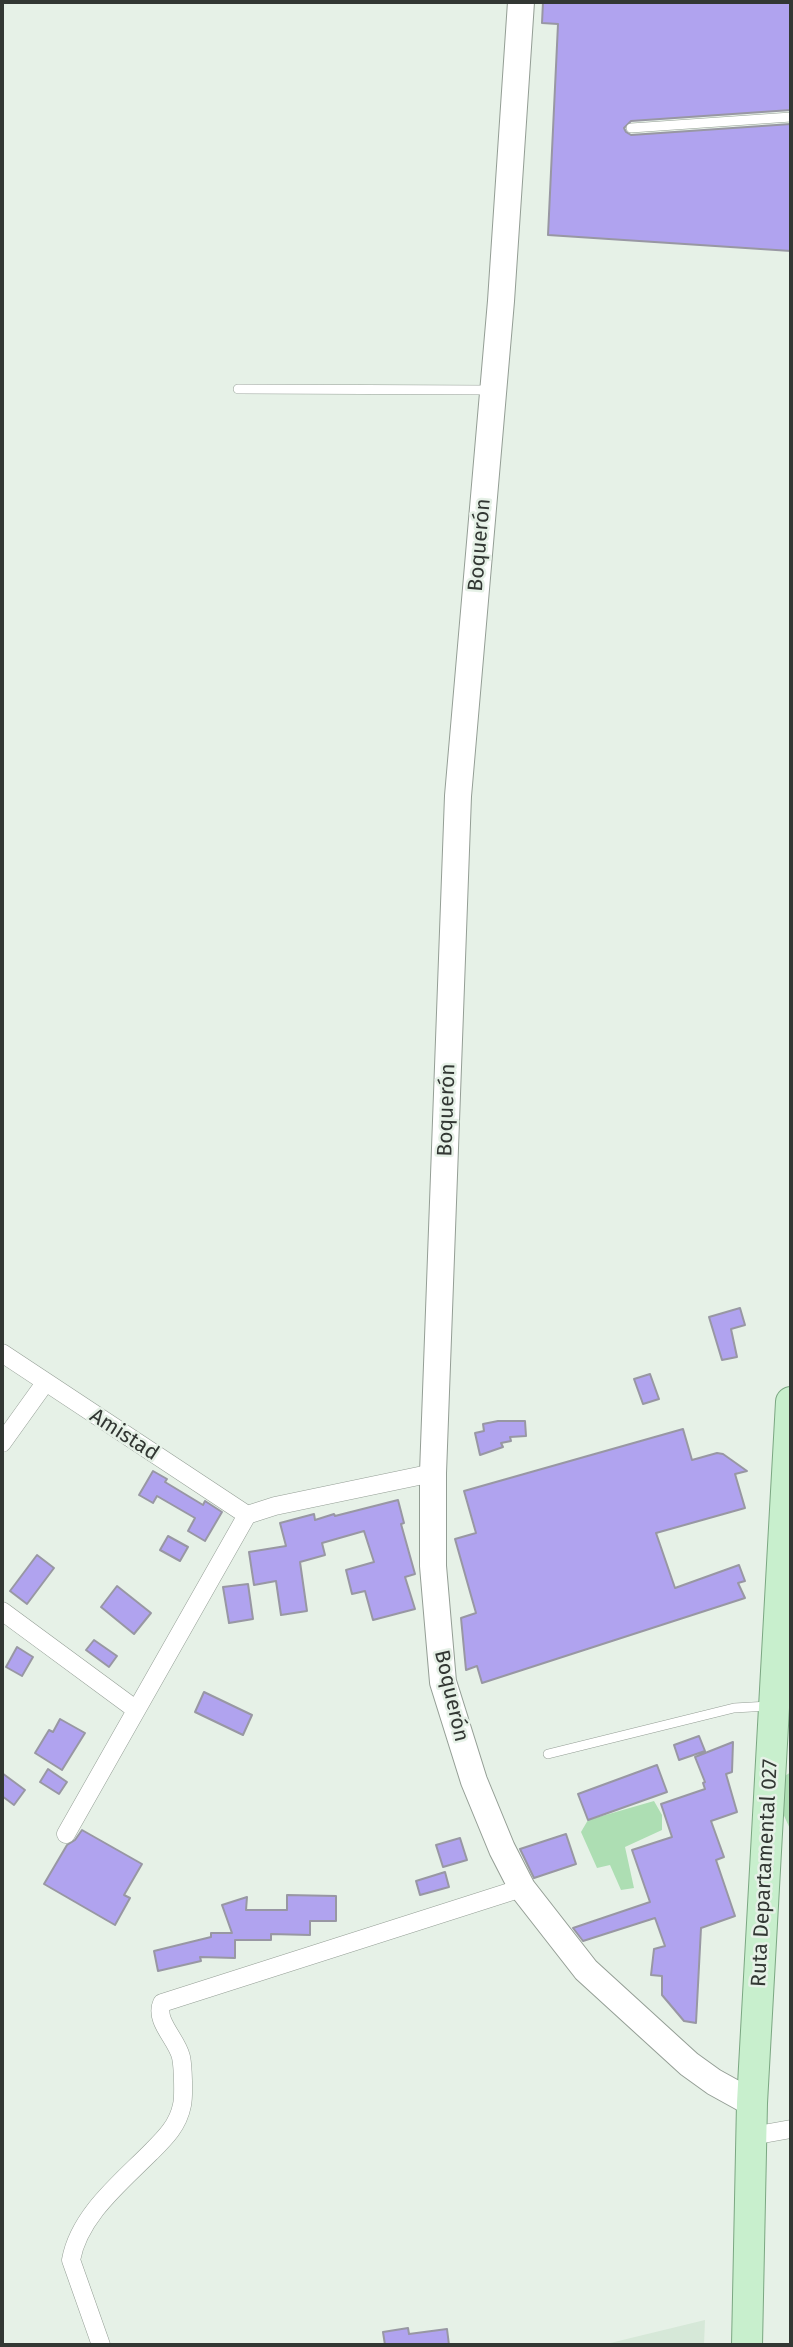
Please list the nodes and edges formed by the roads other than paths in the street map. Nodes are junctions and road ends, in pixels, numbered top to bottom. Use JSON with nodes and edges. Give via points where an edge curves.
{"nodes":[{"id":1,"x":522,"y":2,"type":"edge"},
{"id":2,"x":791,"y":117,"type":"edge"},
{"id":3,"x":631,"y":128,"type":"dead end"},
{"id":4,"x":238,"y":389,"type":"dead end"},
{"id":5,"x":493,"y":390,"type":"junction"},
{"id":6,"x":2,"y":1353,"type":"edge"},
{"id":7,"x":45,"y":1383,"type":"junction"},
{"id":8,"x":791,"y":1402,"type":"edge"},
{"id":9,"x":2,"y":1443,"type":"edge"},
{"id":10,"x":433,"y":1473,"type":"junction"},
{"id":11,"x":247,"y":1515,"type":"junction"},
{"id":12,"x":2,"y":1611,"type":"edge"},
{"id":13,"x":135,"y":1709,"type":"junction"},
{"id":14,"x":776,"y":1719,"type":"junction"},
{"id":15,"x":548,"y":1754,"type":"dead end"},
{"id":16,"x":66,"y":1834,"type":"dead end"},
{"id":17,"x":522,"y":1888,"type":"junction"},
{"id":18,"x":752,"y":2103,"type":"junction"},
{"id":19,"x":791,"y":2129,"type":"edge"},
{"id":20,"x":752,"y":2136,"type":"junction"},
{"id":21,"x":101,"y":2345,"type":"edge"},
{"id":22,"x":747,"y":2345,"type":"edge"}],
"edges":[{"from":1,"to":5,"type":"street","name":"Boquerón"},
{"from":2,"to":3,"type":"lane"},
{"from":4,"to":5,"type":"lane"},
{"from":5,"to":10,"type":"street","name":"Boquerón","via":[[458,796]]},
{"from":6,"to":7,"type":"street","name":"Amistad"},
{"from":7,"to":9,"type":"street"},
{"from":7,"to":11,"type":"street","name":"Amistad"},
{"from":8,"to":14,"type":"main road","name":"Ruta Departamental 027"},
{"from":10,"to":11,"type":"street"},
{"from":10,"to":17,"type":"street","name":"Boquerón","via":[[433,1566],[443,1682],[474,1781]]},
{"from":11,"to":13,"type":"street"},
{"from":12,"to":13,"type":"street"},
{"from":13,"to":16,"type":"street"},
{"from":14,"to":15,"type":"lane","via":[[734,1708]]},
{"from":14,"to":18,"type":"main road","name":"Ruta Departamental 027"},
{"from":17,"to":18,"type":"street","name":"Boquerón","via":[[596,1979],[689,2064]]},
{"from":17,"to":21,"type":"street","via":[[162,2003],[160,2015],[181,2057],[182,2105],[171,2132],[103,2201],[72,2253]]},
{"from":18,"to":20,"type":"main road","name":"Ruta Departamental 027"},
{"from":19,"to":20,"type":"street"},
{"from":20,"to":22,"type":"main road","name":"Ruta Departamental 027"}]}
